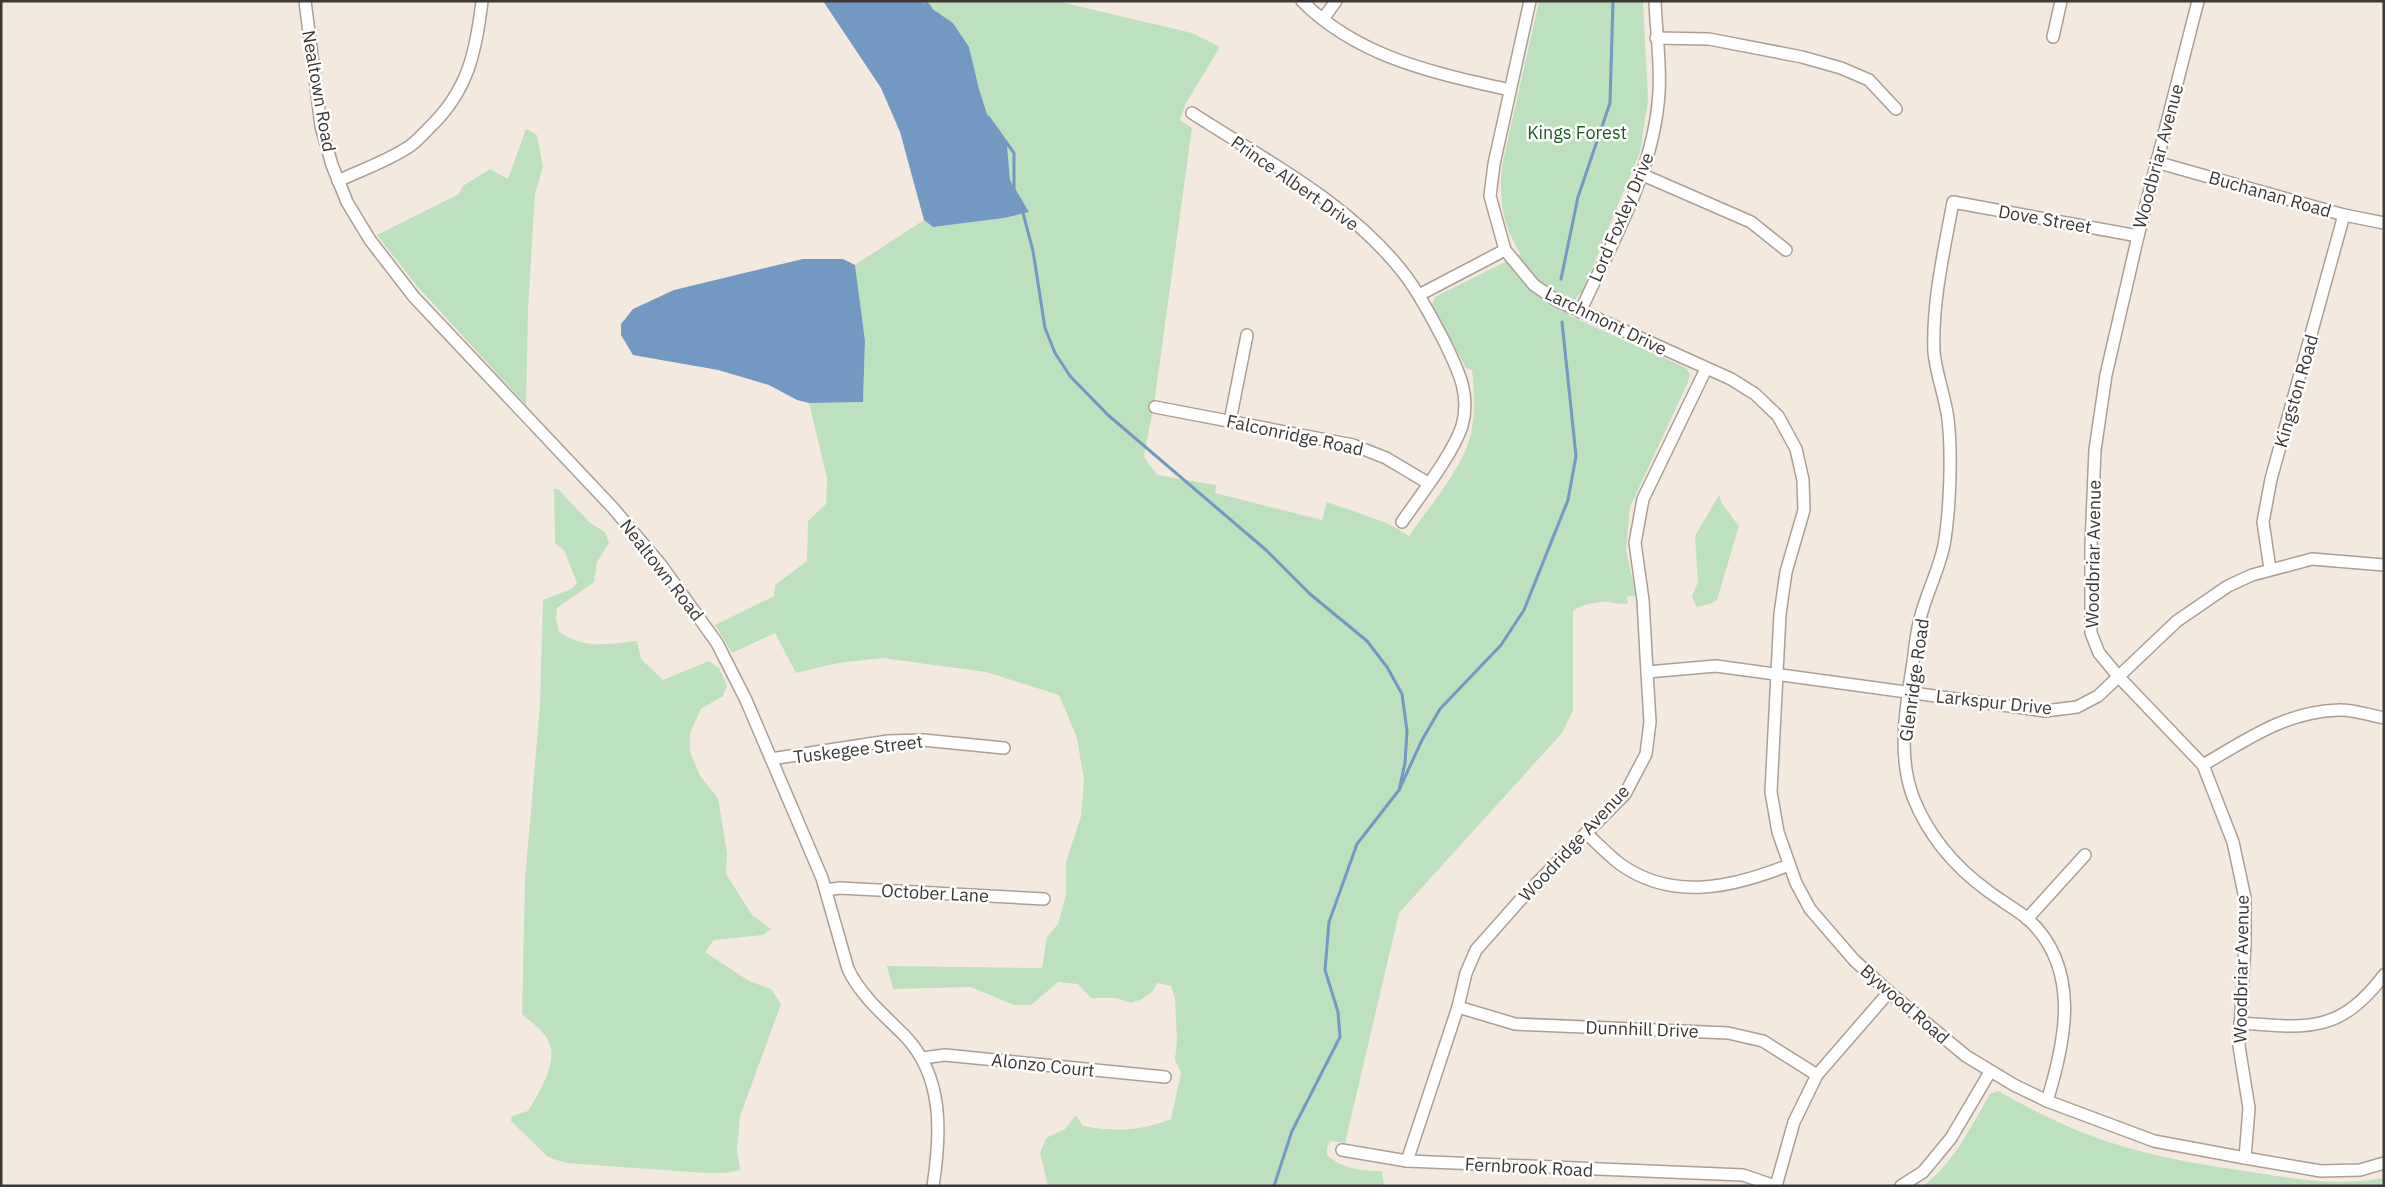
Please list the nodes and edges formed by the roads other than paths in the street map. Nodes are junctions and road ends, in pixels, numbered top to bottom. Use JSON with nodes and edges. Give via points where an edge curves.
{"nodes":[{"id":1,"x":305,"y":1,"type":"edge"},
{"id":2,"x":482,"y":1,"type":"edge"},
{"id":3,"x":1302,"y":1,"type":"edge"},
{"id":4,"x":1336,"y":1,"type":"edge"},
{"id":5,"x":1530,"y":1,"type":"edge"},
{"id":6,"x":1655,"y":1,"type":"edge"},
{"id":7,"x":2061,"y":1,"type":"edge"},
{"id":8,"x":2198,"y":1,"type":"edge"},
{"id":9,"x":1323,"y":19,"type":"junction"},
{"id":10,"x":2053,"y":37,"type":"dead end"},
{"id":11,"x":1656,"y":38,"type":"junction"},
{"id":12,"x":1510,"y":90,"type":"junction"},
{"id":13,"x":1896,"y":110,"type":"dead end"},
{"id":14,"x":1192,"y":113,"type":"dead end"},
{"id":15,"x":2156,"y":162,"type":"junction"},
{"id":16,"x":1643,"y":174,"type":"junction"},
{"id":17,"x":338,"y":181,"type":"junction"},
{"id":18,"x":1953,"y":202,"type":"joint"},
{"id":19,"x":2344,"y":216,"type":"junction"},
{"id":20,"x":2384,"y":223,"type":"edge"},
{"id":21,"x":2138,"y":236,"type":"junction"},
{"id":22,"x":1505,"y":250,"type":"junction"},
{"id":23,"x":1786,"y":250,"type":"dead end"},
{"id":24,"x":1419,"y":295,"type":"junction"},
{"id":25,"x":1580,"y":312,"type":"junction"},
{"id":26,"x":1246,"y":335,"type":"dead end"},
{"id":27,"x":1706,"y":369,"type":"junction"},
{"id":28,"x":1155,"y":407,"type":"dead end"},
{"id":29,"x":1230,"y":421,"type":"junction"},
{"id":30,"x":1428,"y":483,"type":"junction"},
{"id":31,"x":1402,"y":522,"type":"dead end"},
{"id":32,"x":1798,"y":532,"type":"joint"},
{"id":33,"x":2384,"y":565,"type":"edge"},
{"id":34,"x":2270,"y":568,"type":"junction"},
{"id":35,"x":1647,"y":672,"type":"junction"},
{"id":36,"x":1778,"y":674,"type":"junction"},
{"id":37,"x":2118,"y":676,"type":"junction"},
{"id":38,"x":1908,"y":693,"type":"junction"},
{"id":39,"x":2384,"y":718,"type":"edge"},
{"id":40,"x":1004,"y":748,"type":"dead end"},
{"id":41,"x":771,"y":759,"type":"junction"},
{"id":42,"x":2203,"y":764,"type":"junction"},
{"id":43,"x":1586,"y":833,"type":"junction"},
{"id":44,"x":2084,"y":855,"type":"dead end"},
{"id":45,"x":1789,"y":865,"type":"junction"},
{"id":46,"x":826,"y":890,"type":"junction"},
{"id":47,"x":1044,"y":899,"type":"dead end"},
{"id":48,"x":2027,"y":918,"type":"junction"},
{"id":49,"x":2384,"y":975,"type":"edge"},
{"id":50,"x":1889,"y":992,"type":"junction"},
{"id":51,"x":1458,"y":1007,"type":"junction"},
{"id":52,"x":2240,"y":1022,"type":"junction"},
{"id":53,"x":922,"y":1058,"type":"junction"},
{"id":54,"x":1990,"y":1072,"type":"junction"},
{"id":55,"x":1817,"y":1075,"type":"junction"},
{"id":56,"x":1165,"y":1077,"type":"dead end"},
{"id":57,"x":2047,"y":1101,"type":"junction"},
{"id":58,"x":1342,"y":1150,"type":"dead end"},
{"id":59,"x":2245,"y":1158,"type":"junction"},
{"id":60,"x":1407,"y":1162,"type":"junction"},
{"id":61,"x":2384,"y":1163,"type":"edge"},
{"id":62,"x":932,"y":1186,"type":"edge"},
{"id":63,"x":1776,"y":1186,"type":"edge"},
{"id":64,"x":1901,"y":1186,"type":"edge"}],
"edges":[{"from":1,"to":17,"type":"street","name":"Nealtown Road","via":[[321,126]]},
{"from":2,"to":17,"type":"street","via":[[478,40],[459,93],[410,146]]},
{"from":3,"to":9,"type":"street"},
{"from":4,"to":9,"type":"street"},
{"from":5,"to":12,"type":"street","name":"Larchmont Drive"},
{"from":6,"to":11,"type":"street","name":"Lord Foxley Drive"},
{"from":7,"to":10,"type":"street"},
{"from":8,"to":15,"type":"street","name":"Woodbriar Avenue"},
{"from":9,"to":12,"type":"street","via":[[1348,37],[1403,64]]},
{"from":11,"to":13,"type":"street","via":[[1709,39],[1841,68],[1868,80]]},
{"from":11,"to":16,"type":"street","name":"Lord Foxley Drive","via":[[1659,92],[1652,144]]},
{"from":12,"to":22,"type":"street","name":"Larchmont Drive","via":[[1490,196]]},
{"from":14,"to":24,"type":"street","name":"Prince Albert Drive","via":[[1354,220],[1384,250]]},
{"from":15,"to":19,"type":"street","name":"Buchanan Road"},
{"from":15,"to":21,"type":"street","name":"Woodbriar Avenue"},
{"from":16,"to":23,"type":"street","via":[[1751,222]]},
{"from":16,"to":25,"type":"street","name":"Lord Foxley Drive"},
{"from":17,"to":41,"type":"street","name":"Nealtown Road","via":[[370,240],[409,290],[613,508],[700,616],[732,670]]},
{"from":18,"to":21,"type":"street","name":"Dove Street"},
{"from":18,"to":38,"type":"street","name":"Glenridge Road","via":[[1934,319],[1935,356],[1948,418],[1950,455],[1944,546],[1920,619]]},
{"from":19,"to":20,"type":"street","name":"Buchanan Road"},
{"from":19,"to":34,"type":"street","name":"Kingston Road","via":[[2271,479],[2263,522]]},
{"from":21,"to":37,"type":"street","name":"Woodbriar Avenue","via":[[2106,375],[2093,484],[2091,632],[2099,653]]},
{"from":22,"to":24,"type":"street"},
{"from":22,"to":25,"type":"street","name":"Larchmont Drive","via":[[1534,285]]},
{"from":24,"to":30,"type":"street","name":"Prince Albert Drive","via":[[1463,382],[1462,425]]},
{"from":25,"to":27,"type":"street","name":"Larchmont Drive"},
{"from":26,"to":29,"type":"street"},
{"from":27,"to":32,"type":"street","name":"Larchmont Drive","via":[[1755,394],[1778,416],[1796,449],[1803,480],[1804,510]]},
{"from":27,"to":35,"type":"street","name":"Woodridge Avenue","via":[[1643,499],[1639,514],[1635,543],[1643,600]]},
{"from":28,"to":29,"type":"street","name":"Falconridge Road"},
{"from":29,"to":30,"type":"street","name":"Falconridge Road","via":[[1353,446],[1386,458]]},
{"from":30,"to":31,"type":"street","name":"Prince Albert Drive"},
{"from":32,"to":36,"type":"street","name":"Bywood Road","via":[[1786,572],[1780,614]]},
{"from":33,"to":34,"type":"street","name":"Larkspur Drive","via":[[2312,559]]},
{"from":34,"to":37,"type":"street","name":"Larkspur Drive","via":[[2228,586],[2176,621]]},
{"from":35,"to":36,"type":"street","name":"Larkspur Drive","via":[[1716,666]]},
{"from":35,"to":43,"type":"street","name":"Woodridge Avenue","via":[[1650,722],[1646,754],[1625,794]]},
{"from":36,"to":38,"type":"street","name":"Larkspur Drive"},
{"from":36,"to":45,"type":"street","name":"Bywood Road","via":[[1772,792],[1778,832]]},
{"from":37,"to":38,"type":"street","name":"Larkspur Drive","via":[[2098,696],[2077,707],[2045,711]]},
{"from":37,"to":42,"type":"street","name":"Woodbriar Avenue"},
{"from":38,"to":48,"type":"street","name":"Glenridge Road","via":[[1905,765],[1912,795],[1928,830],[1951,858],[1986,890]]},
{"from":39,"to":42,"type":"street","via":[[2340,709],[2300,714]]},
{"from":40,"to":41,"type":"street","name":"Tuskegee Street","via":[[923,740],[888,741]]},
{"from":41,"to":46,"type":"street","name":"Nealtown Road"},
{"from":42,"to":52,"type":"street","name":"Woodbriar Avenue","via":[[2233,842],[2244,898]]},
{"from":43,"to":45,"type":"street","via":[[1620,864],[1642,877],[1692,888],[1755,879]]},
{"from":43,"to":51,"type":"street","name":"Woodridge Avenue","via":[[1476,950]]},
{"from":44,"to":48,"type":"street"},
{"from":45,"to":50,"type":"street","name":"Bywood Road","via":[[1810,909],[1854,960]]},
{"from":46,"to":47,"type":"street","name":"October Lane","via":[[840,888]]},
{"from":46,"to":53,"type":"street","name":"Nealtown Road","via":[[854,981]]},
{"from":48,"to":57,"type":"street","name":"Glenridge Road","via":[[2052,949],[2061,970],[2065,994],[2060,1058]]},
{"from":49,"to":52,"type":"street","via":[[2352,1010],[2317,1025]]},
{"from":50,"to":54,"type":"street","name":"Bywood Road"},
{"from":50,"to":55,"type":"street"},
{"from":51,"to":55,"type":"street","name":"Dunnhill Drive","via":[[1515,1024],[1728,1033],[1763,1041]]},
{"from":51,"to":60,"type":"street","name":"Woodridge Avenue"},
{"from":52,"to":59,"type":"street","name":"Woodbriar Avenue","via":[[2239,1046],[2249,1108]]},
{"from":53,"to":56,"type":"street","name":"Alonzo Court","via":[[945,1055]]},
{"from":53,"to":62,"type":"street","name":"Nealtown Road","via":[[937,1105],[938,1137]]},
{"from":54,"to":57,"type":"street","name":"Bywood Road"},
{"from":54,"to":64,"type":"street","via":[[1951,1138],[1923,1172]]},
{"from":55,"to":63,"type":"street","via":[[1794,1122]]},
{"from":57,"to":59,"type":"street","name":"Bywood Road","via":[[2154,1141]]},
{"from":58,"to":60,"type":"street","name":"Fernbrook Road"},
{"from":59,"to":61,"type":"street","name":"Bywood Road","via":[[2321,1171],[2360,1170]]},
{"from":60,"to":63,"type":"street","name":"Fernbrook Road","via":[[1743,1175]]}]}
